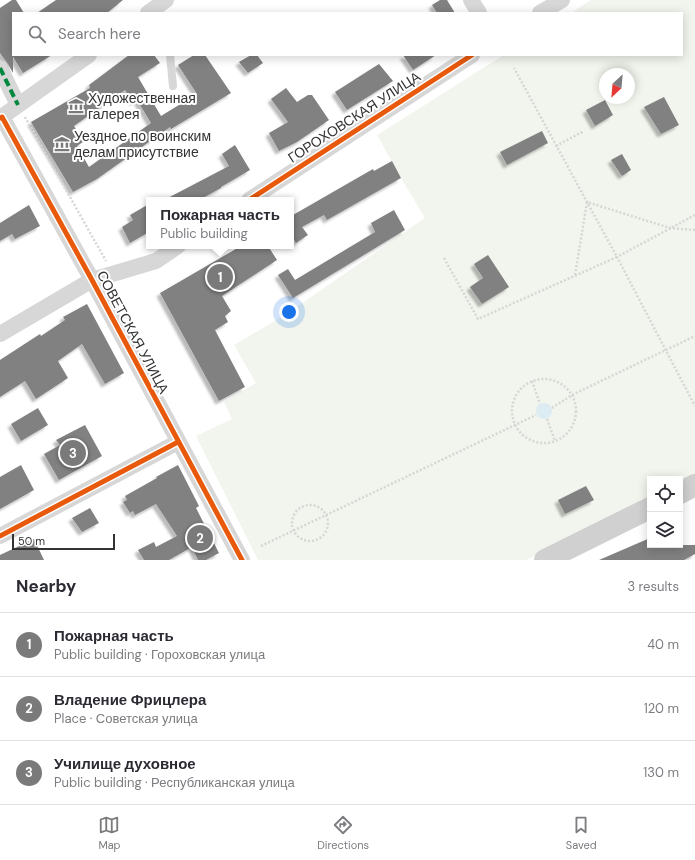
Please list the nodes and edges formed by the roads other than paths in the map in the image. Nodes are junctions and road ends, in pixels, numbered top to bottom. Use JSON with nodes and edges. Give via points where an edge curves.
{"nodes":[{"id":1,"x":166,"y":0,"type":"edge"},
{"id":2,"x":471,"y":0,"type":"edge"},
{"id":3,"x":562,"y":0,"type":"edge"},
{"id":4,"x":149,"y":12,"type":"edge"},
{"id":5,"x":478,"y":12,"type":"edge"},
{"id":6,"x":542,"y":12,"type":"edge"},
{"id":7,"x":88,"y":56,"type":"edge"},
{"id":8,"x":170,"y":56,"type":"edge"},
{"id":9,"x":470,"y":56,"type":"edge"},
{"id":10,"x":0,"y":68,"type":"edge"},
{"id":11,"x":173,"y":86,"type":"dead end"},
{"id":12,"x":18,"y":105,"type":"junction"},
{"id":13,"x":1,"y":117,"type":"edge"},
{"id":14,"x":254,"y":197,"type":"edge"},
{"id":15,"x":174,"y":249,"type":"edge"},
{"id":16,"x":92,"y":280,"type":"junction"},
{"id":17,"x":0,"y":334,"type":"edge"},
{"id":18,"x":178,"y":442,"type":"junction"},
{"id":19,"x":695,"y":485,"type":"edge"},
{"id":20,"x":683,"y":491,"type":"edge"},
{"id":21,"x":647,"y":509,"type":"edge"},
{"id":22,"x":0,"y":536,"type":"edge"},
{"id":23,"x":237,"y":559,"type":"edge"},
{"id":24,"x":545,"y":560,"type":"edge"}],
"edges":[{"from":1,"to":4,"type":"street"},
{"from":2,"to":5,"type":"street"},
{"from":3,"to":6,"type":"street"},
{"from":7,"to":12,"type":"street"},
{"from":8,"to":11,"type":"lane"},
{"from":9,"to":14,"type":"street","name":"ГОРОХОВСКАЯ УЛИЦА"},
{"from":10,"to":12,"type":"street"},
{"from":12,"to":13,"type":"street"},
{"from":13,"to":16,"type":"street","name":"СОВЕТСКАЯ УЛИЦА"},
{"from":15,"to":16,"type":"street","via":[[156,261]]},
{"from":16,"to":17,"type":"street"},
{"from":16,"to":18,"type":"street","name":"СОВЕТСКАЯ УЛИЦА"},
{"from":18,"to":22,"type":"street"},
{"from":18,"to":23,"type":"street","name":"СОВЕТСКАЯ УЛИЦА"},
{"from":19,"to":20,"type":"street"},
{"from":21,"to":24,"type":"street"}]}
